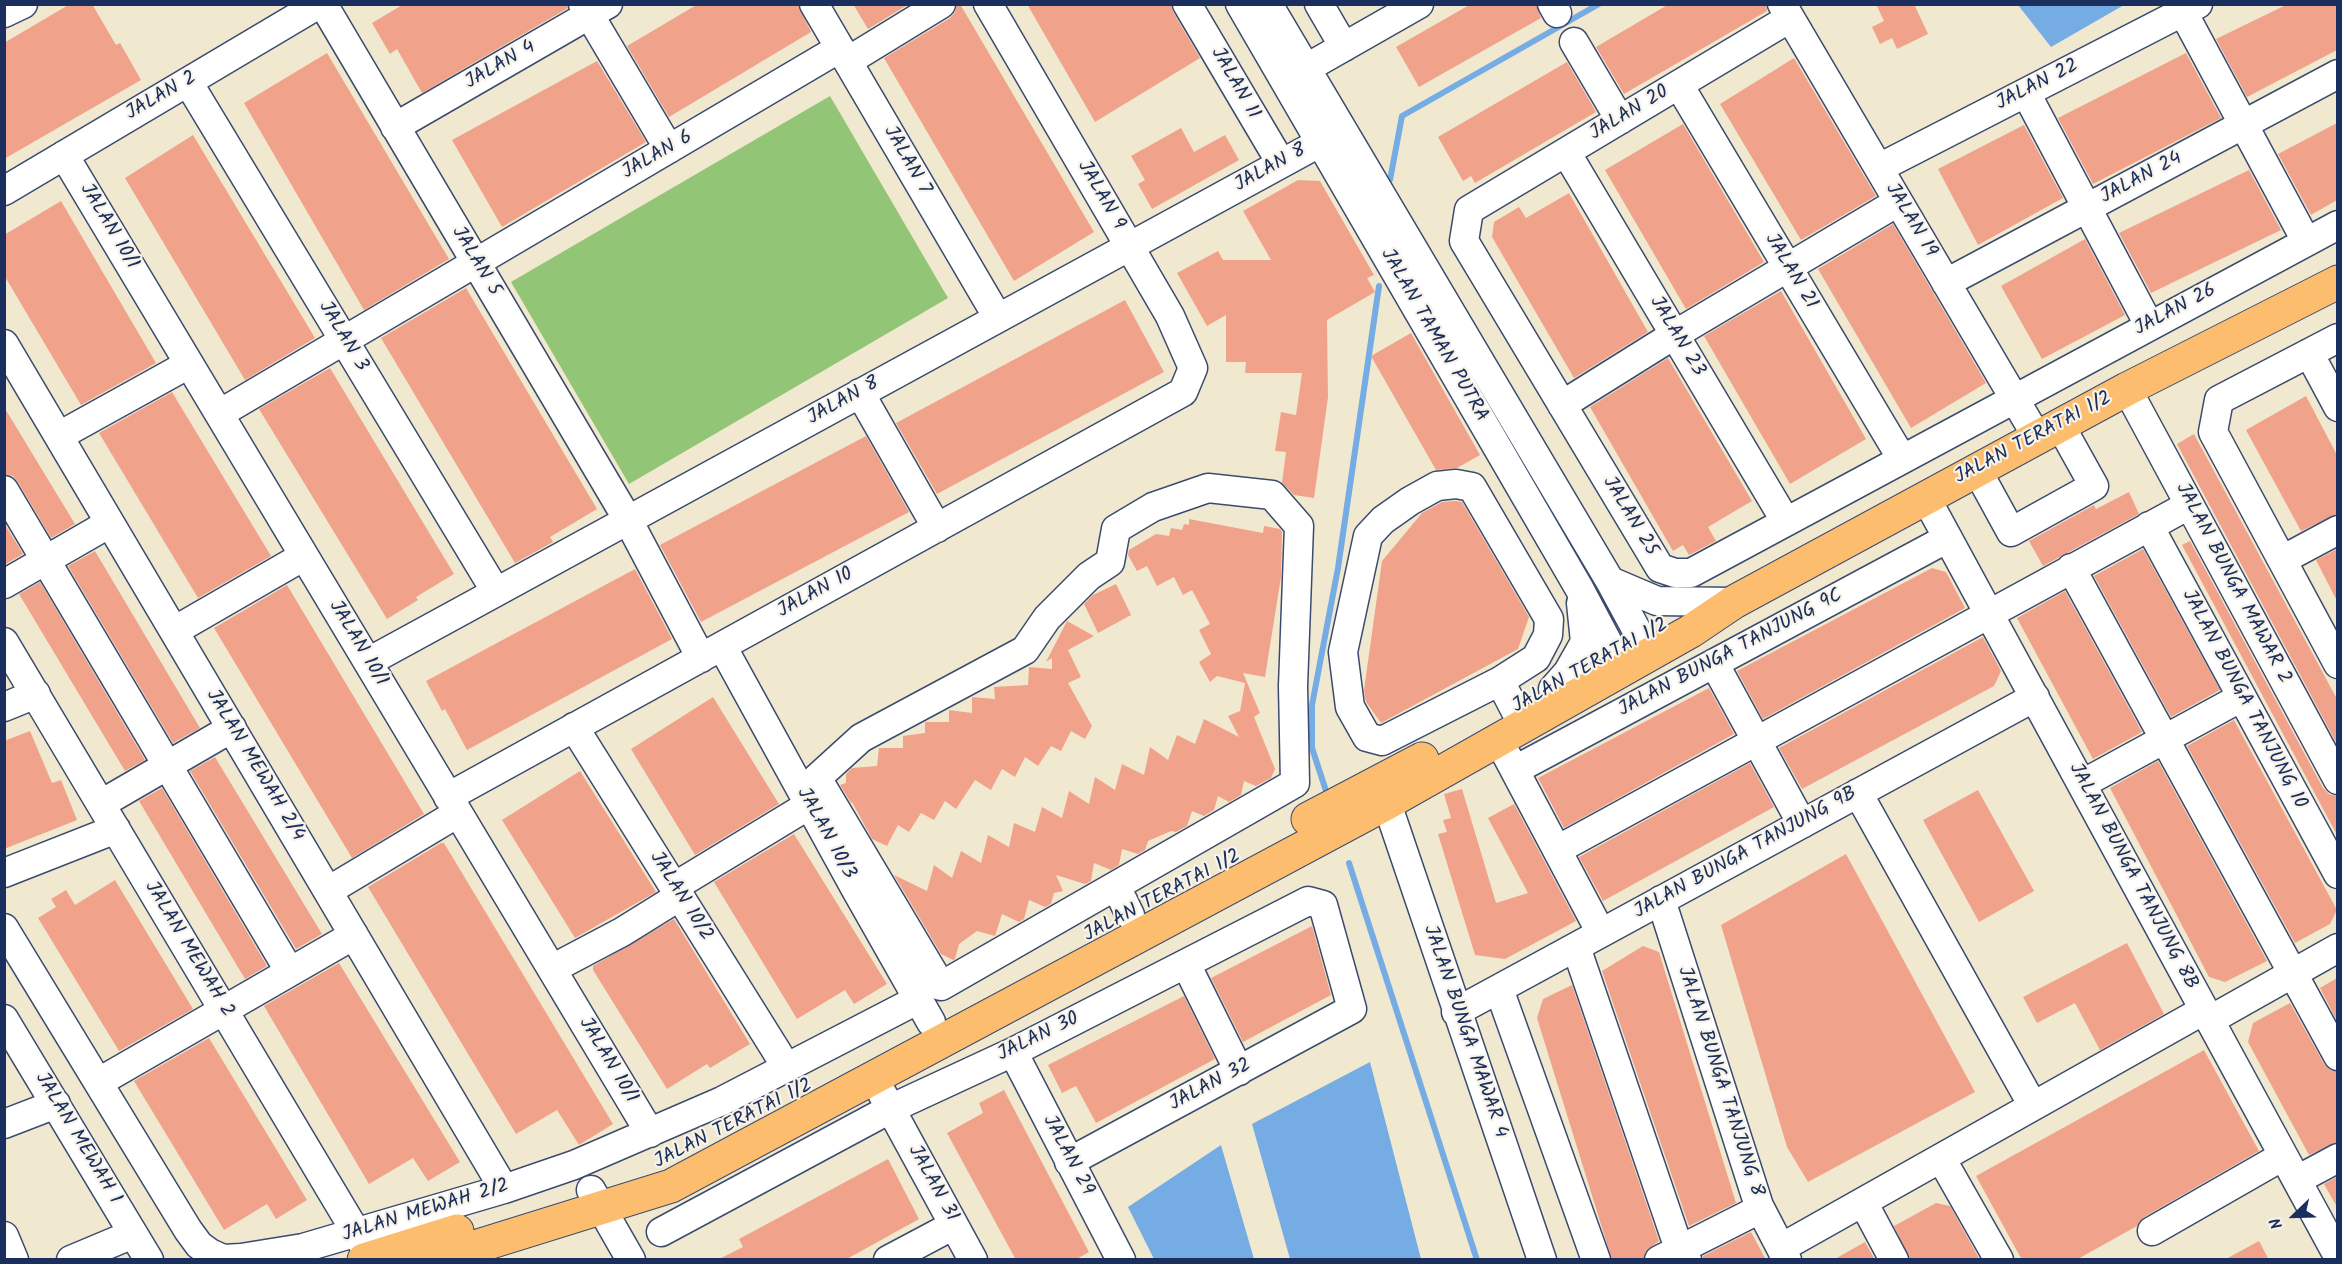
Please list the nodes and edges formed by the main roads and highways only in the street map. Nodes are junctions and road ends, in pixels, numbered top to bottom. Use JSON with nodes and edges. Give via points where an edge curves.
{"nodes":[{"id":1,"x":2337,"y":282,"type":"edge"},
{"id":2,"x":1632,"y":654,"type":"junction"},
{"id":3,"x":1383,"y":792,"type":"junction"},
{"id":4,"x":596,"y":1199,"type":"junction"},
{"id":5,"x":364,"y":1250,"type":"edge"},
{"id":6,"x":433,"y":1260,"type":"edge"}],
"edges":[{"from":1,"to":2,"type":"main road","name":"JALAN TERATAI 1/2","via":[[2049,431],[1734,602],[1691,631]]},
{"from":2,"to":3,"type":"main road","name":"JALAN TERATAI 1/2","via":[[1515,710]]},
{"from":2,"to":3,"type":"main road","name":"JALAN TERATAI 1/2","via":[[1499,741]]},
{"from":3,"to":4,"type":"main road","name":"JALAN TERATAI 1/2","via":[[924,1011],[666,1164]]},
{"from":3,"to":4,"type":"main road","name":"JALAN TERATAI 1/2","via":[[741,1150],[671,1186]]},
{"from":4,"to":5,"type":"main road"},
{"from":4,"to":6,"type":"main road"}]}
